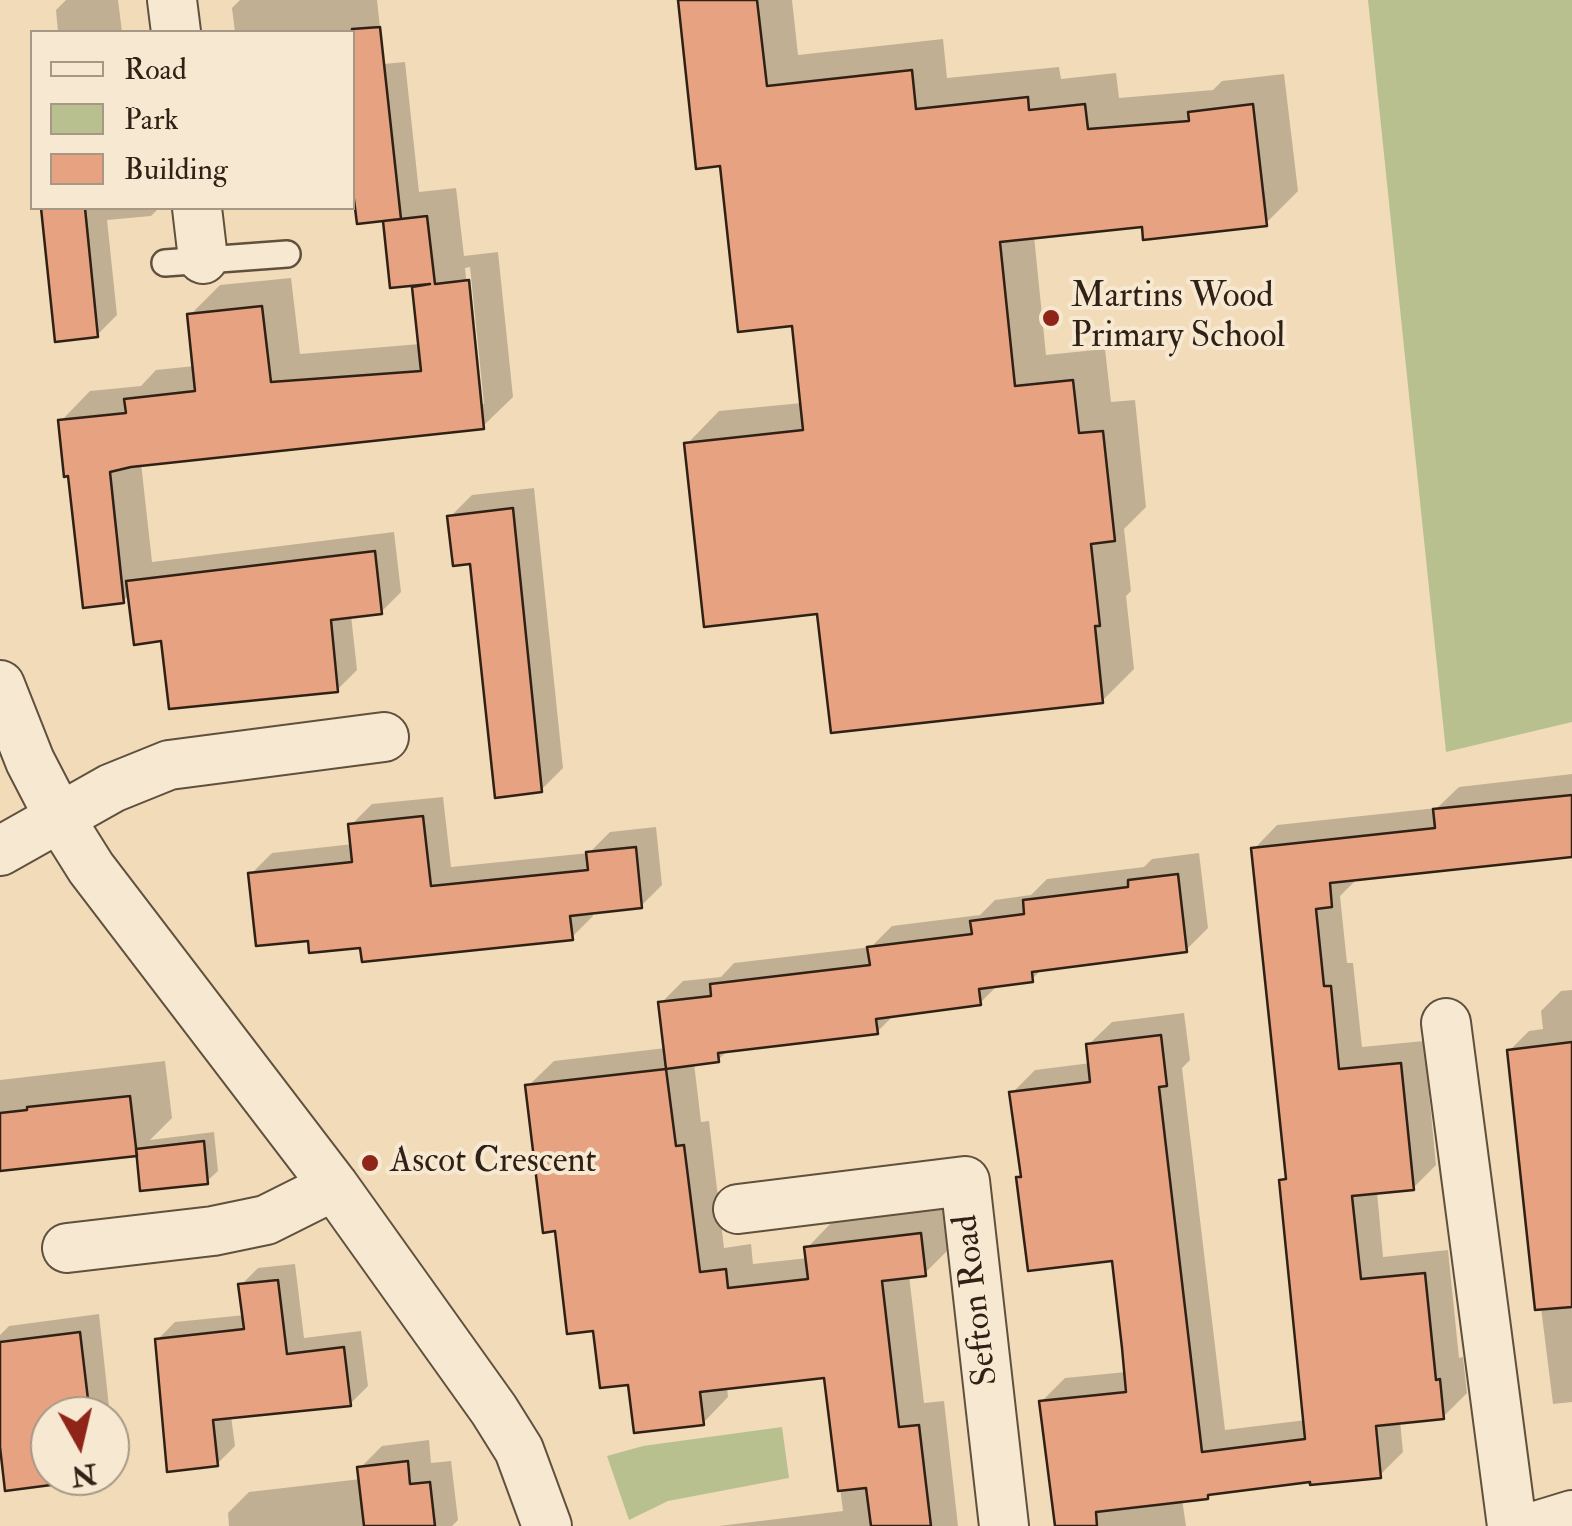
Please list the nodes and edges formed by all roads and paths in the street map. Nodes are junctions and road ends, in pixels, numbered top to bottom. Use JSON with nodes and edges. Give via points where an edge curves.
{"nodes":[{"id":1,"x":172,"y":0,"type":"edge"},
{"id":2,"x":176,"y":30,"type":"edge"},
{"id":3,"x":197,"y":210,"type":"edge"},
{"id":4,"x":287,"y":254,"type":"dead end"},
{"id":5,"x":184,"y":261,"type":"joint"},
{"id":6,"x":0,"y":685,"type":"edge"},
{"id":7,"x":384,"y":737,"type":"dead end"},
{"id":8,"x":59,"y":817,"type":"junction"},
{"id":9,"x":0,"y":851,"type":"edge"},
{"id":10,"x":1446,"y":1023,"type":"dead end"},
{"id":11,"x":334,"y":1186,"type":"junction"},
{"id":12,"x":738,"y":1209,"type":"dead end"},
{"id":13,"x":66,"y":1248,"type":"dead end"},
{"id":14,"x":1572,"y":1514,"type":"edge"},
{"id":15,"x":547,"y":1526,"type":"edge"},
{"id":16,"x":1004,"y":1526,"type":"edge"},
{"id":17,"x":1512,"y":1526,"type":"edge"},
{"id":18,"x":1536,"y":1526,"type":"edge"}],
"edges":[{"from":1,"to":2,"type":"street"},
{"from":3,"to":5,"type":"street"},
{"from":4,"to":5,"type":"lane"},
{"from":6,"to":8,"type":"street"},
{"from":7,"to":8,"type":"street","via":[[169,765]]},
{"from":8,"to":9,"type":"street"},
{"from":8,"to":11,"type":"street"},
{"from":10,"to":17,"type":"street"},
{"from":11,"to":13,"type":"street","via":[[266,1220]]},
{"from":11,"to":15,"type":"street","via":[[494,1410],[519,1450]]},
{"from":12,"to":16,"type":"street","name":"Sefton Road","via":[[964,1181]]},
{"from":14,"to":18,"type":"street"}]}
